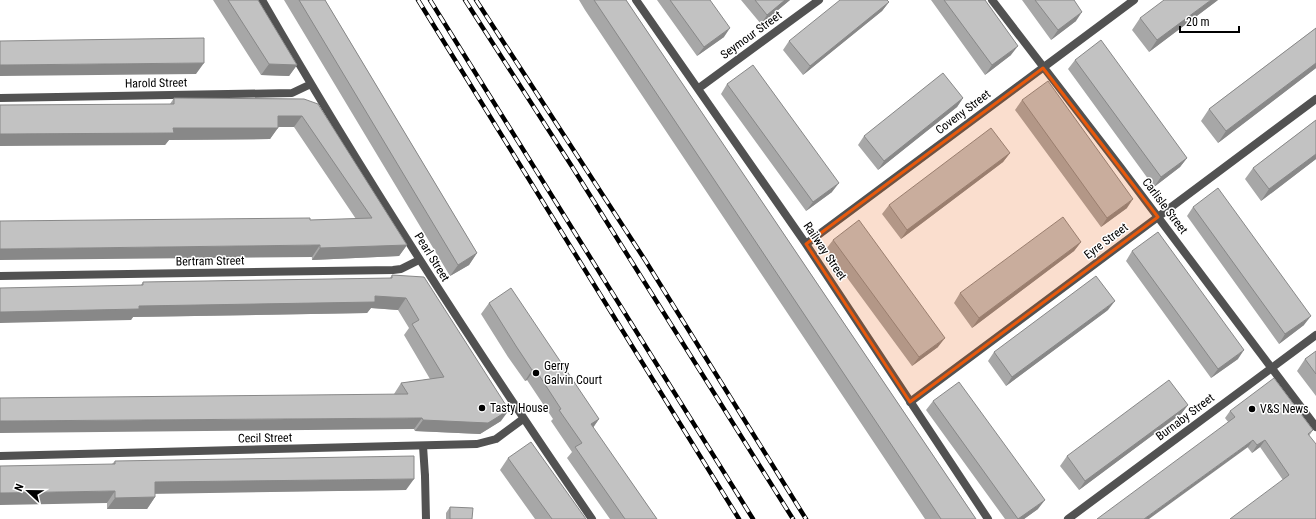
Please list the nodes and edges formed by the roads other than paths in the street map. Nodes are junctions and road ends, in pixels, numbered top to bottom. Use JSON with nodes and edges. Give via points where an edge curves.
{"nodes":[{"id":1,"x":262,"y":0,"type":"edge"},
{"id":2,"x":636,"y":0,"type":"edge"},
{"id":3,"x":818,"y":0,"type":"edge"},
{"id":4,"x":992,"y":0,"type":"edge"},
{"id":5,"x":1134,"y":0,"type":"edge"},
{"id":6,"x":1043,"y":68,"type":"junction"},
{"id":7,"x":311,"y":84,"type":"junction"},
{"id":8,"x":699,"y":88,"type":"junction"},
{"id":9,"x":0,"y":98,"type":"edge"},
{"id":10,"x":1316,"y":99,"type":"edge"},
{"id":11,"x":1158,"y":217,"type":"junction"},
{"id":12,"x":806,"y":244,"type":"junction"},
{"id":13,"x":419,"y":260,"type":"junction"},
{"id":14,"x":0,"y":276,"type":"edge"},
{"id":15,"x":1316,"y":335,"type":"edge"},
{"id":16,"x":1271,"y":368,"type":"junction"},
{"id":17,"x":910,"y":402,"type":"junction"},
{"id":18,"x":523,"y":419,"type":"junction"},
{"id":19,"x":1316,"y":427,"type":"edge"},
{"id":20,"x":423,"y":446,"type":"junction"},
{"id":21,"x":0,"y":456,"type":"edge"},
{"id":22,"x":426,"y":519,"type":"edge"},
{"id":23,"x":592,"y":519,"type":"edge"},
{"id":24,"x":988,"y":519,"type":"edge"},
{"id":25,"x":1068,"y":519,"type":"edge"}],
"edges":[{"from":1,"to":7,"type":"street","name":"Pearl Street"},
{"from":2,"to":8,"type":"street","name":"Railway Street"},
{"from":3,"to":8,"type":"street","name":"Seymour Street"},
{"from":4,"to":6,"type":"street","name":"Carlisle Street"},
{"from":5,"to":6,"type":"street","name":"Coveny Street"},
{"from":6,"to":11,"type":"street","name":"Carlisle Street"},
{"from":6,"to":12,"type":"street","name":"Coveny Street"},
{"from":7,"to":9,"type":"street","name":"Harold Street","via":[[292,93]]},
{"from":7,"to":13,"type":"street","name":"Pearl Street"},
{"from":8,"to":12,"type":"street","name":"Railway Street"},
{"from":10,"to":11,"type":"street","name":"Eyre Street"},
{"from":11,"to":16,"type":"street","name":"Carlisle Street"},
{"from":11,"to":17,"type":"street","name":"Eyre Street"},
{"from":12,"to":17,"type":"street","name":"Railway Street"},
{"from":13,"to":14,"type":"street","name":"Bertram Street","via":[[394,270]]},
{"from":13,"to":18,"type":"street","name":"Pearl Street"},
{"from":15,"to":16,"type":"street","name":"Burnaby Street"},
{"from":16,"to":19,"type":"street","name":"Carlisle Street"},
{"from":16,"to":25,"type":"street","name":"Burnaby Street"},
{"from":17,"to":24,"type":"street","name":"Railway Street"},
{"from":18,"to":20,"type":"street","name":"Cecil Street","via":[[486,443]]},
{"from":18,"to":23,"type":"street","name":"Pearl Street"},
{"from":20,"to":21,"type":"street","name":"Cecil Street"},
{"from":20,"to":22,"type":"street"}]}
